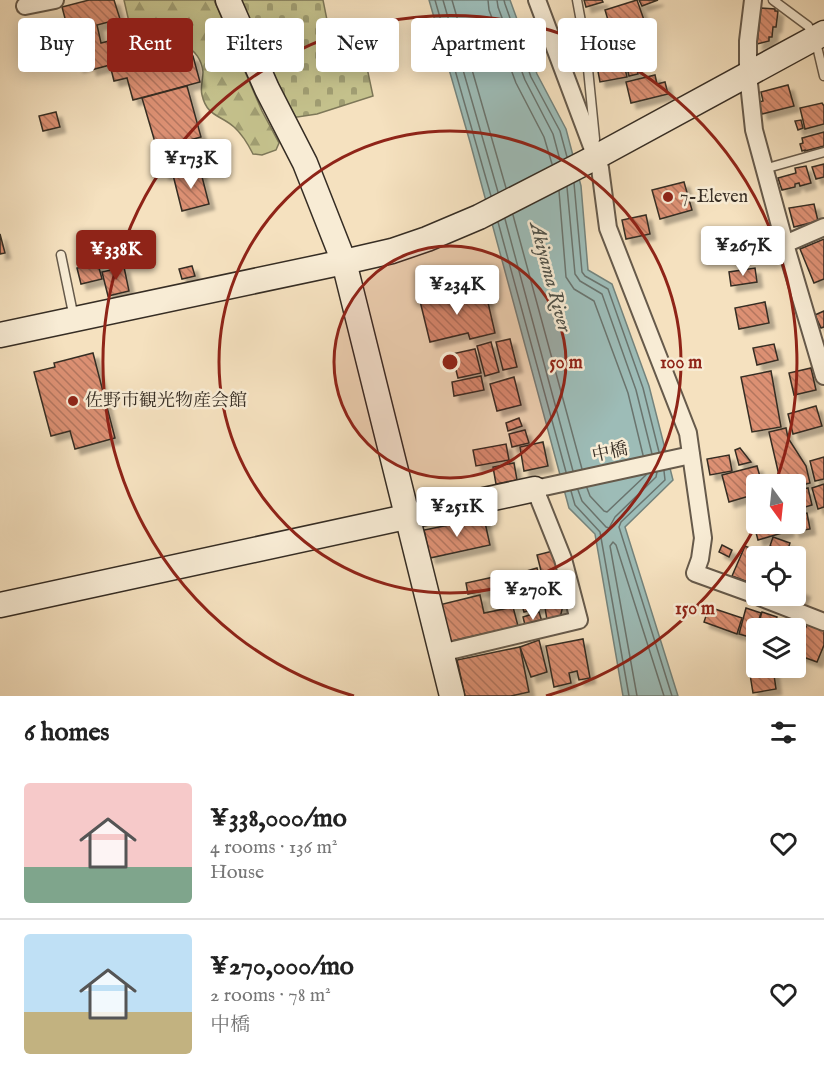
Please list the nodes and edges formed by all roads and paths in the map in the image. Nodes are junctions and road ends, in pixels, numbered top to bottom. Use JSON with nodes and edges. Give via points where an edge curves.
{"nodes":[{"id":1,"x":55,"y":0,"type":"edge"},
{"id":2,"x":228,"y":0,"type":"edge"},
{"id":3,"x":537,"y":0,"type":"edge"},
{"id":4,"x":577,"y":0,"type":"edge"},
{"id":5,"x":753,"y":0,"type":"edge"},
{"id":6,"x":773,"y":0,"type":"edge"},
{"id":7,"x":25,"y":6,"type":"dead end"},
{"id":8,"x":819,"y":36,"type":"edge"},
{"id":9,"x":748,"y":74,"type":"junction"},
{"id":10,"x":824,"y":76,"type":"edge"},
{"id":11,"x":824,"y":152,"type":"edge"},
{"id":12,"x":592,"y":159,"type":"junction"},
{"id":13,"x":764,"y":169,"type":"junction"},
{"id":14,"x":824,"y":227,"type":"edge"},
{"id":15,"x":785,"y":244,"type":"junction"},
{"id":16,"x":61,"y":255,"type":"dead end"},
{"id":17,"x":344,"y":262,"type":"junction"},
{"id":18,"x":74,"y":319,"type":"junction"},
{"id":19,"x":0,"y":335,"type":"edge"},
{"id":20,"x":824,"y":375,"type":"edge"},
{"id":21,"x":686,"y":457,"type":"junction"},
{"id":22,"x":542,"y":488,"type":"junction"},
{"id":23,"x":408,"y":517,"type":"junction"},
{"id":24,"x":746,"y":591,"type":"edge"},
{"id":25,"x":0,"y":605,"type":"edge"},
{"id":26,"x":784,"y":606,"type":"edge"},
{"id":27,"x":824,"y":622,"type":"edge"},
{"id":28,"x":441,"y":653,"type":"junction"},
{"id":29,"x":452,"y":696,"type":"edge"}],
"edges":[{"from":1,"to":7,"type":"street"},
{"from":2,"to":17,"type":"street","via":[[304,164]]},
{"from":3,"to":12,"type":"street"},
{"from":4,"to":12,"type":"lane","via":[[586,49]]},
{"from":5,"to":9,"type":"street"},
{"from":6,"to":8,"type":"lane"},
{"from":8,"to":9,"type":"street"},
{"from":8,"to":10,"type":"lane"},
{"from":9,"to":12,"type":"street"},
{"from":9,"to":13,"type":"street","via":[[754,130]]},
{"from":11,"to":13,"type":"lane"},
{"from":12,"to":17,"type":"street","via":[[427,239]]},
{"from":12,"to":21,"type":"street","via":[[600,168],[608,228],[688,433]]},
{"from":13,"to":15,"type":"street"},
{"from":14,"to":15,"type":"street"},
{"from":15,"to":20,"type":"street"},
{"from":16,"to":18,"type":"lane"},
{"from":17,"to":18,"type":"street"},
{"from":17,"to":23,"type":"street"},
{"from":18,"to":19,"type":"street"},
{"from":21,"to":22,"type":"street","name":"中橋"},
{"from":21,"to":24,"type":"street","via":[[703,538],[695,573]]},
{"from":22,"to":23,"type":"street"},
{"from":22,"to":28,"type":"street","via":[[579,620]]},
{"from":23,"to":25,"type":"street"},
{"from":23,"to":28,"type":"street"},
{"from":26,"to":27,"type":"street"},
{"from":28,"to":29,"type":"street"}]}
